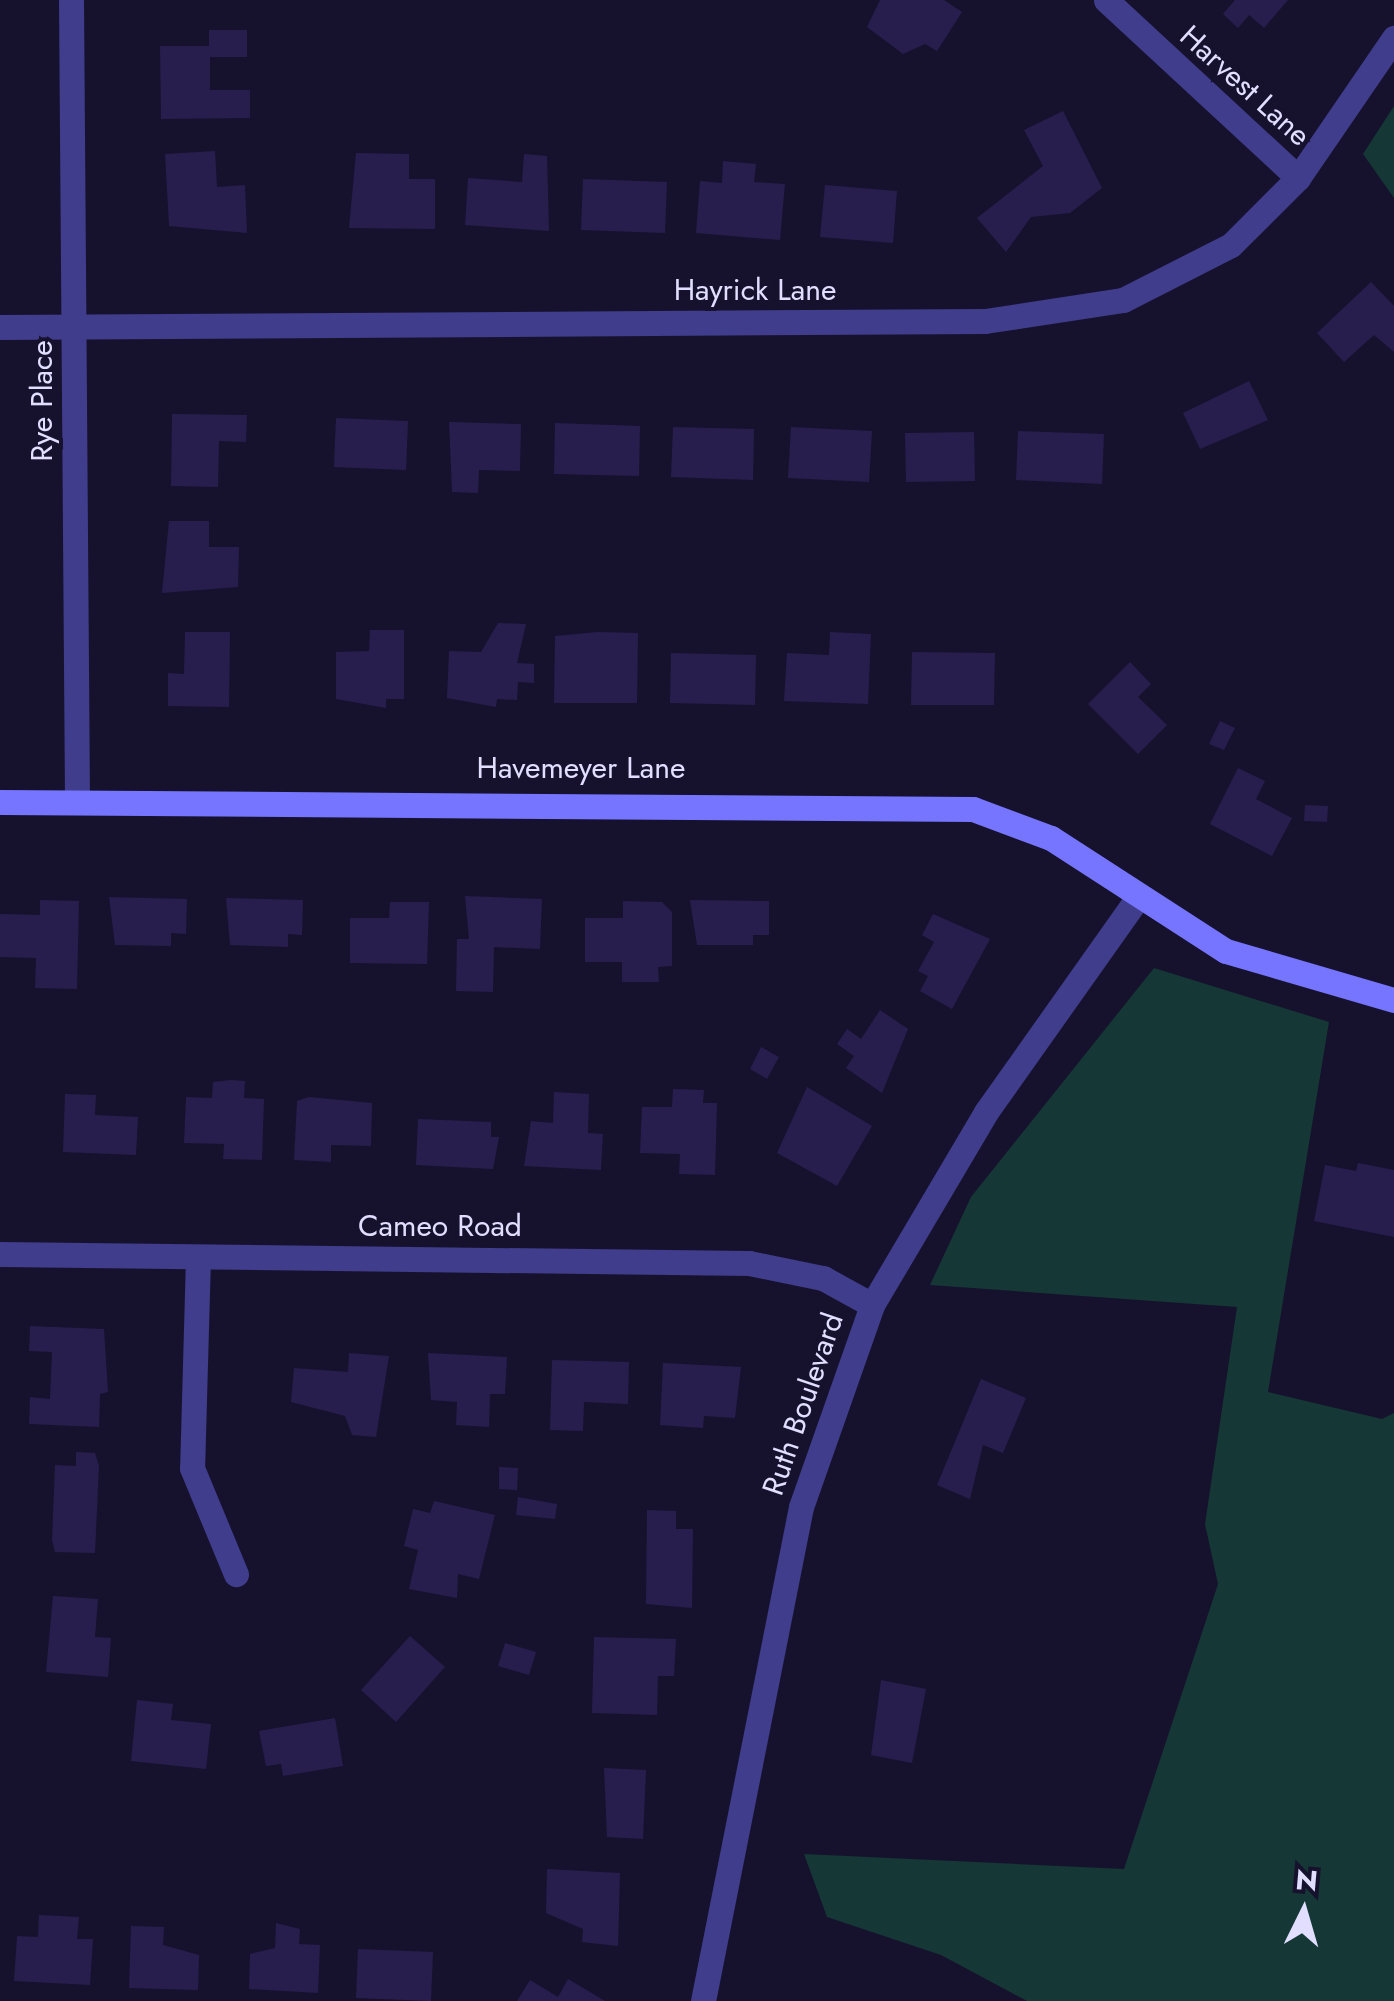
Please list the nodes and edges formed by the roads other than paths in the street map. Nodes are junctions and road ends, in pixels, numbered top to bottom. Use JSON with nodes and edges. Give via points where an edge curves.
{"nodes":[{"id":1,"x":72,"y":0,"type":"edge"},
{"id":2,"x":1106,"y":0,"type":"edge"},
{"id":3,"x":1394,"y":38,"type":"edge"},
{"id":4,"x":1298,"y":178,"type":"junction"},
{"id":5,"x":74,"y":326,"type":"junction"},
{"id":6,"x":0,"y":328,"type":"edge"},
{"id":7,"x":0,"y":802,"type":"edge"},
{"id":8,"x":76,"y":802,"type":"junction"},
{"id":9,"x":1137,"y":899,"type":"junction"},
{"id":10,"x":1394,"y":1000,"type":"edge"},
{"id":11,"x":0,"y":1254,"type":"edge"},
{"id":12,"x":198,"y":1256,"type":"junction"},
{"id":13,"x":872,"y":1305,"type":"junction"},
{"id":14,"x":236,"y":1574,"type":"dead end"},
{"id":15,"x":703,"y":2001,"type":"edge"}],
"edges":[{"from":1,"to":5,"type":"street","name":"Rye Place"},
{"from":2,"to":4,"type":"street","name":"Harvest Lane"},
{"from":3,"to":4,"type":"street","name":"Hayrick Lane"},
{"from":4,"to":5,"type":"street","name":"Hayrick Lane","via":[[1231,245],[1123,300],[986,321]]},
{"from":5,"to":6,"type":"street","name":"Hayrick Lane"},
{"from":5,"to":8,"type":"street","name":"Rye Place"},
{"from":7,"to":8,"type":"street","name":"Havemeyer Lane"},
{"from":8,"to":9,"type":"street","name":"Havemeyer Lane","via":[[973,809],[1030,826]]},
{"from":9,"to":10,"type":"street","name":"Havemeyer Lane","via":[[1269,968]]},
{"from":9,"to":13,"type":"street","name":"Ruth Boulevard","via":[[986,1112]]},
{"from":11,"to":12,"type":"street","name":"Cameo Road"},
{"from":12,"to":13,"type":"street","name":"Cameo Road","via":[[749,1264],[823,1278]]},
{"from":12,"to":14,"type":"street","via":[[192,1468]]},
{"from":13,"to":15,"type":"street","name":"Ruth Boulevard","via":[[801,1507]]}]}
